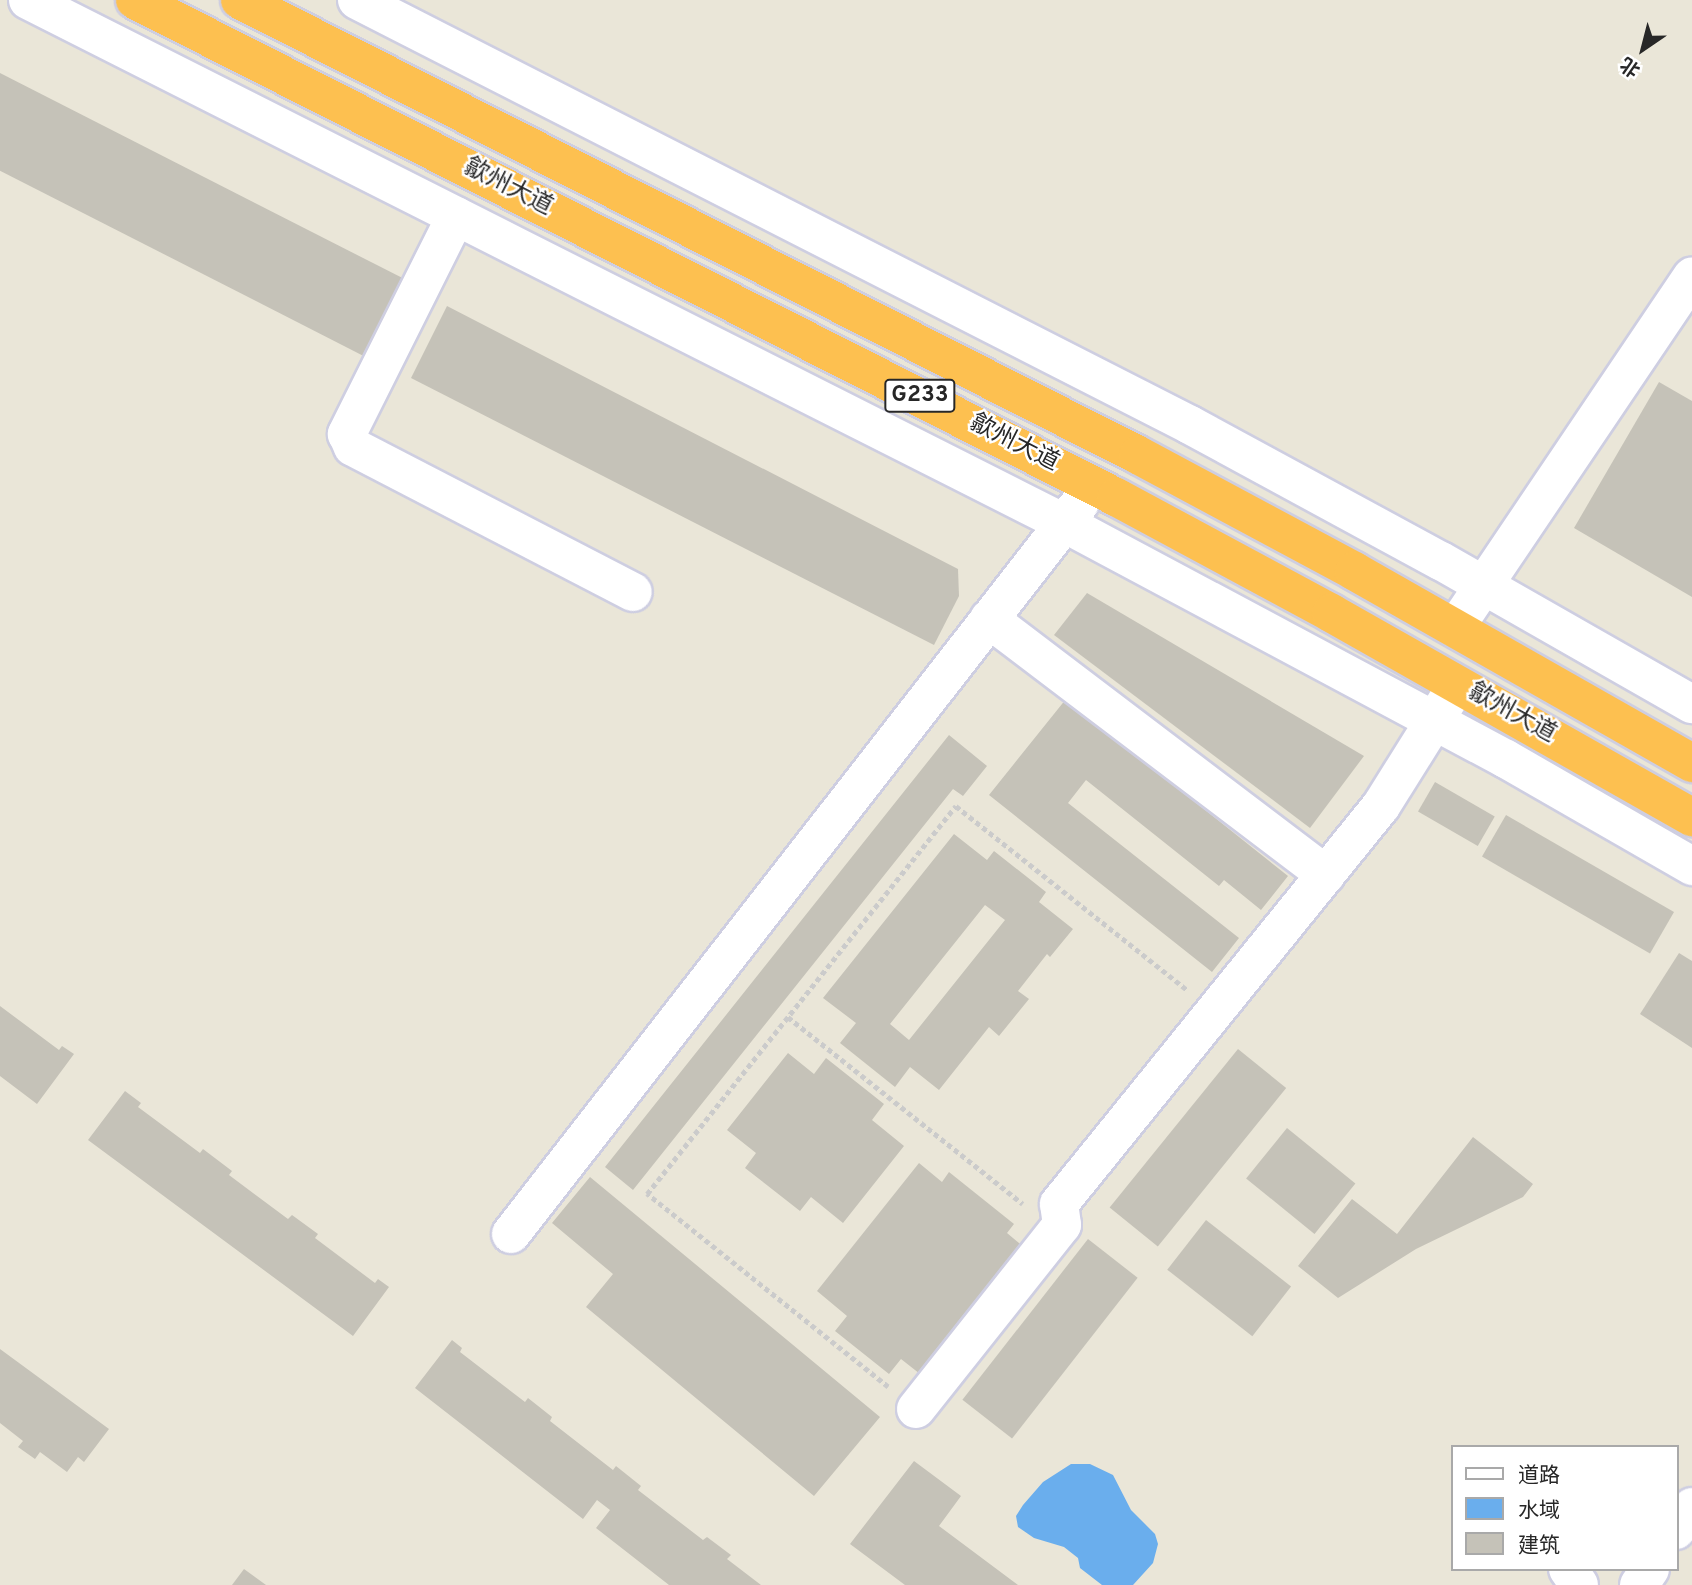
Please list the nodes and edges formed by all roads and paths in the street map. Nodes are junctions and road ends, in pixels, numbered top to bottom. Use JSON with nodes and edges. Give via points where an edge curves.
{"nodes":[{"id":1,"x":28,"y":0,"type":"edge"},
{"id":2,"x":135,"y":0,"type":"edge"},
{"id":3,"x":240,"y":0,"type":"edge"},
{"id":4,"x":381,"y":6,"type":"edge"},
{"id":5,"x":373,"y":67,"type":"junction"},
{"id":6,"x":456,"y":216,"type":"junction"},
{"id":7,"x":1686,"y":299,"type":"edge"},
{"id":8,"x":1094,"y":485,"type":"junction"},
{"id":9,"x":1065,"y":523,"type":"junction"},
{"id":10,"x":1484,"y":585,"type":"junction"},
{"id":11,"x":633,"y":593,"type":"dead end"},
{"id":12,"x":989,"y":619,"type":"junction"},
{"id":13,"x":1455,"y":628,"type":"junction"},
{"id":14,"x":1458,"y":684,"type":"junction"},
{"id":15,"x":1692,"y":704,"type":"edge"},
{"id":16,"x":1434,"y":720,"type":"junction"},
{"id":17,"x":1692,"y":763,"type":"edge"},
{"id":18,"x":1692,"y":817,"type":"edge"},
{"id":19,"x":1692,"y":866,"type":"edge"},
{"id":20,"x":1326,"y":875,"type":"junction"},
{"id":21,"x":1215,"y":1012,"type":"junction"},
{"id":22,"x":788,"y":1017,"type":"junction"},
{"id":23,"x":1057,"y":1231,"type":"junction"},
{"id":24,"x":511,"y":1234,"type":"dead end"},
{"id":25,"x":916,"y":1409,"type":"joint"},
{"id":26,"x":1692,"y":1507,"type":"edge"},
{"id":27,"x":1678,"y":1527,"type":"edge"}],
"edges":[{"from":1,"to":6,"type":"street"},
{"from":2,"to":8,"type":"highway","name":"歙州大道","number":"G233"},
{"from":3,"to":5,"type":"highway","name":"歙州大道","number":"G233"},
{"from":4,"to":5,"type":"street"},
{"from":4,"to":10,"type":"street","via":[[1178,419]]},
{"from":5,"to":13,"type":"highway","name":"歙州大道","number":"G233","via":[[1089,430]]},
{"from":6,"to":9,"type":"street"},
{"from":6,"to":11,"type":"street","via":[[347,434],[353,447]]},
{"from":7,"to":10,"type":"street"},
{"from":8,"to":9,"type":"street"},
{"from":8,"to":14,"type":"highway","name":"歙州大道","number":"G233"},
{"from":9,"to":12,"type":"street"},
{"from":9,"to":16,"type":"street"},
{"from":10,"to":13,"type":"street"},
{"from":10,"to":15,"type":"street"},
{"from":12,"to":20,"type":"street"},
{"from":12,"to":24,"type":"street"},
{"from":13,"to":17,"type":"highway","name":"歙州大道","number":"G233"},
{"from":14,"to":16,"type":"street"},
{"from":14,"to":18,"type":"highway","name":"歙州大道","number":"G233"},
{"from":16,"to":19,"type":"street"},
{"from":16,"to":20,"type":"street","via":[[1381,806]]},
{"from":20,"to":21,"type":"street"},
{"from":21,"to":22,"type":"path","via":[[956,806]]},
{"from":21,"to":23,"type":"street","via":[[1059,1204],[1062,1225]]},
{"from":22,"to":23,"type":"path"},
{"from":22,"to":25,"type":"path","via":[[647,1194]]},
{"from":23,"to":25,"type":"street"},
{"from":26,"to":27,"type":"street"}]}
